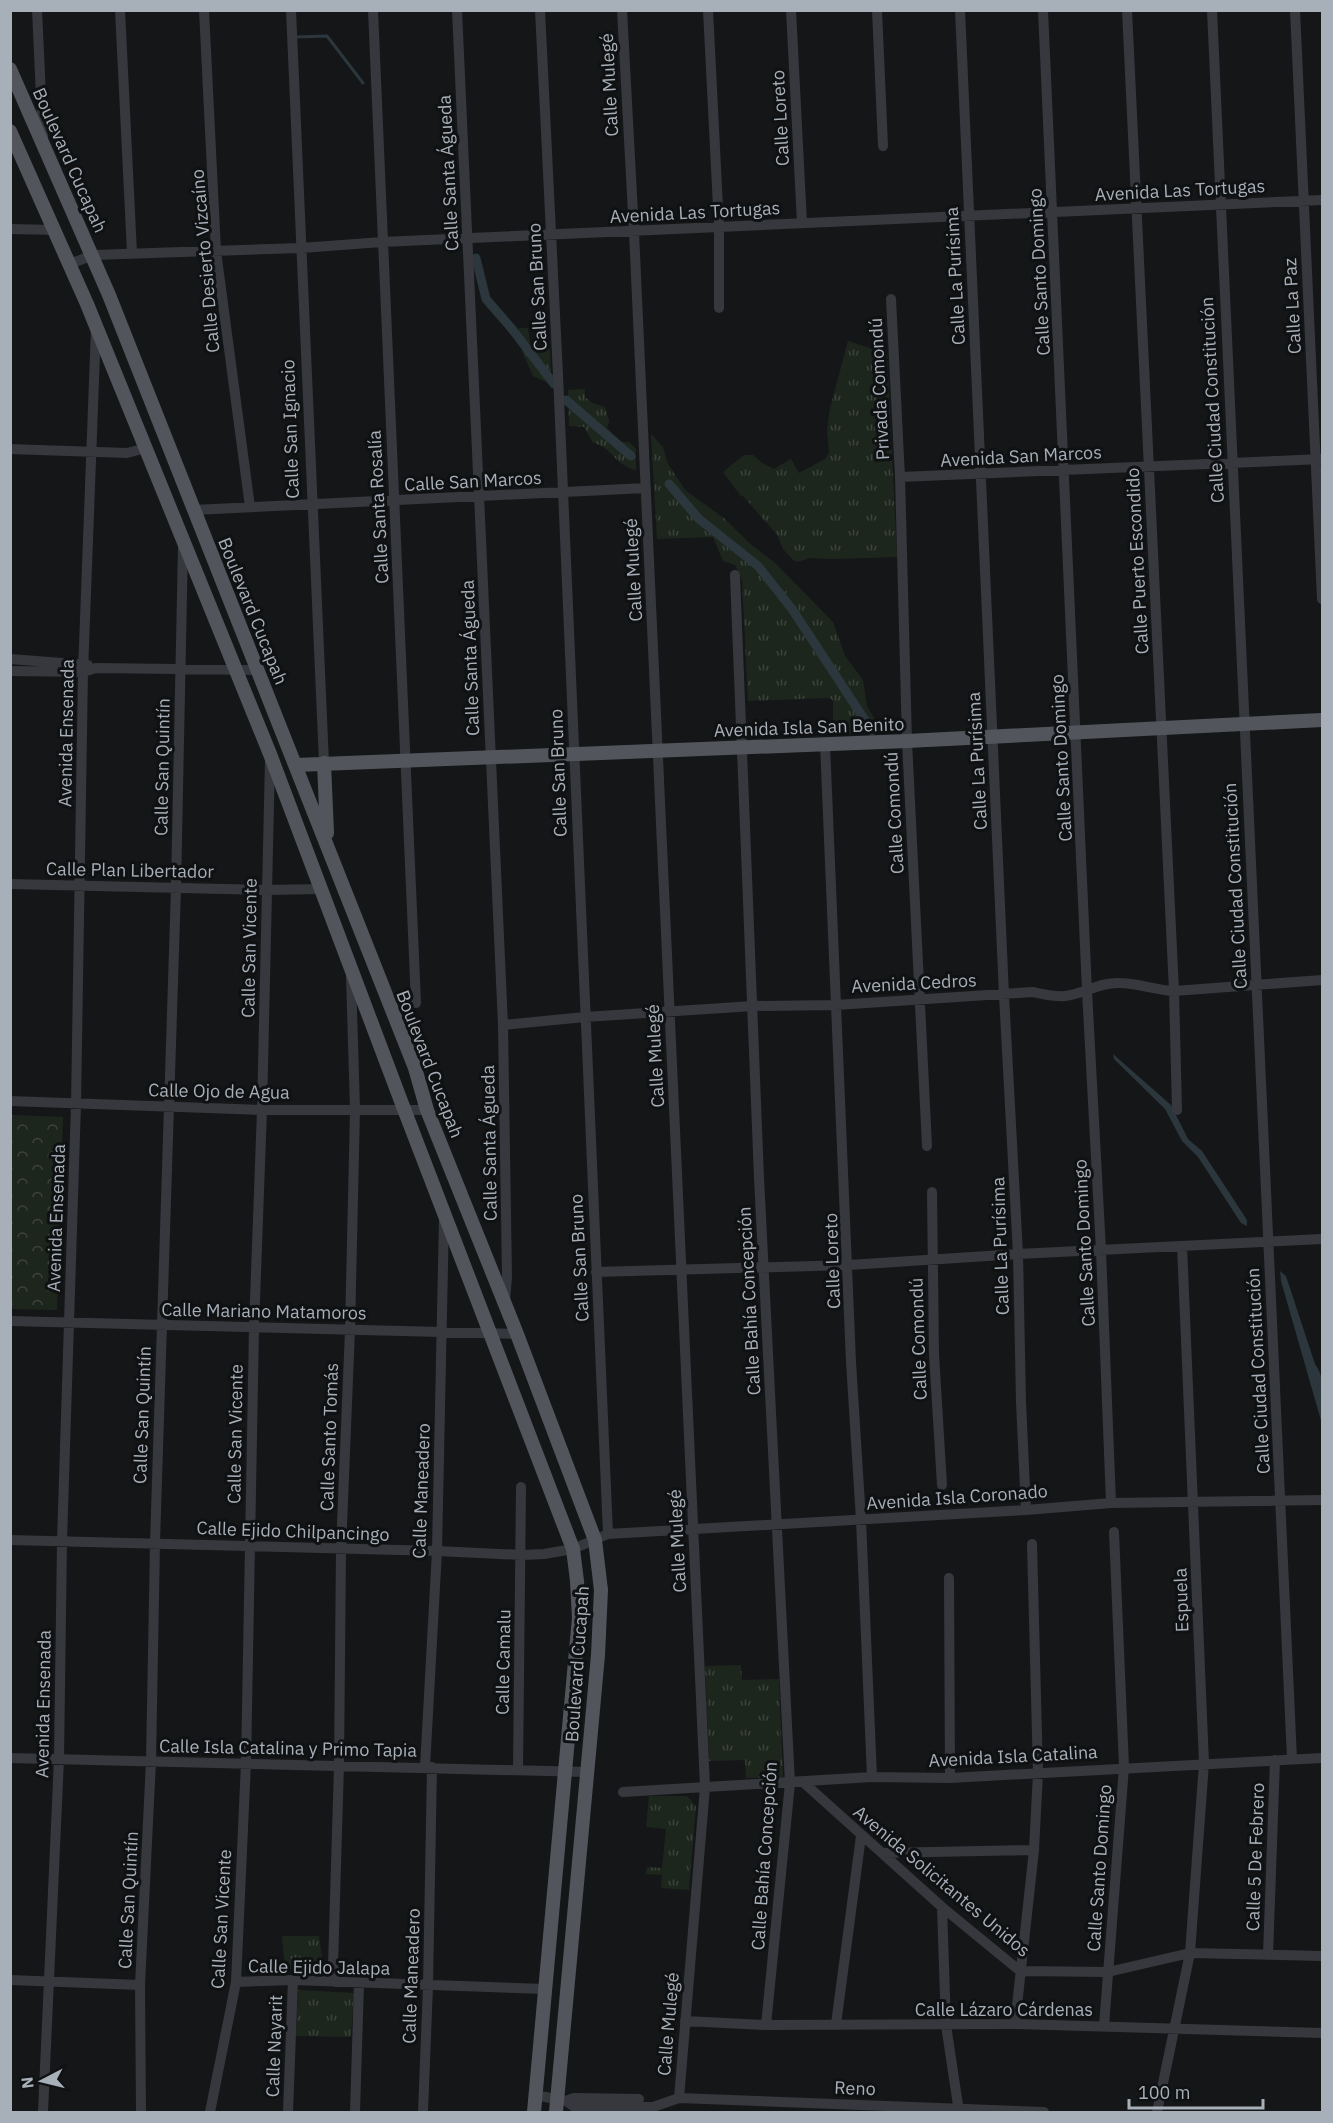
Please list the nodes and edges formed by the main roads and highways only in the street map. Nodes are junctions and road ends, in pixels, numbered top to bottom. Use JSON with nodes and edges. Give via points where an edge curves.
{"nodes":[{"id":1,"x":10,"y":69,"type":"edge"},
{"id":2,"x":10,"y":131,"type":"edge"},
{"id":3,"x":109,"y":295,"type":"junction"},
{"id":4,"x":87,"y":304,"type":"junction"},
{"id":5,"x":1323,"y":720,"type":"edge"},
{"id":6,"x":324,"y":763,"type":"junction"},
{"id":7,"x":296,"y":765,"type":"junction"},
{"id":8,"x":327,"y":846,"type":"junction"},
{"id":9,"x":415,"y":1068,"type":"junction"},
{"id":10,"x":392,"y":1073,"type":"junction"},
{"id":11,"x":560,"y":2105,"type":"edge"},
{"id":12,"x":534,"y":2112,"type":"edge"}],
"edges":[{"from":1,"to":3,"type":"main road","name":"Boulevard Cucapah"},
{"from":2,"to":4,"type":"main road","name":"Boulevard Cucapah"},
{"from":3,"to":4,"type":"main road"},
{"from":3,"to":7,"type":"main road","name":"Boulevard Cucapah"},
{"from":4,"to":10,"type":"main road","name":"Boulevard Cucapah","via":[[270,754]]},
{"from":5,"to":6,"type":"main road","name":"Avenida Isla San Benito","via":[[658,752]]},
{"from":6,"to":7,"type":"main road","name":"Avenida Isla San Benito"},
{"from":6,"to":8,"type":"main road","name":"Calle San Ignacio"},
{"from":7,"to":8,"type":"main road","name":"Boulevard Cucapah"},
{"from":8,"to":9,"type":"main road","name":"Boulevard Cucapah"},
{"from":9,"to":10,"type":"main road","via":[[399,1076]]},
{"from":9,"to":11,"type":"main road","name":"Boulevard Cucapah","via":[[427,1110],[595,1540],[601,1590]]},
{"from":10,"to":12,"type":"main road","name":"Boulevard Cucapah","via":[[573,1549],[578,1581],[579,1618]]}]}
